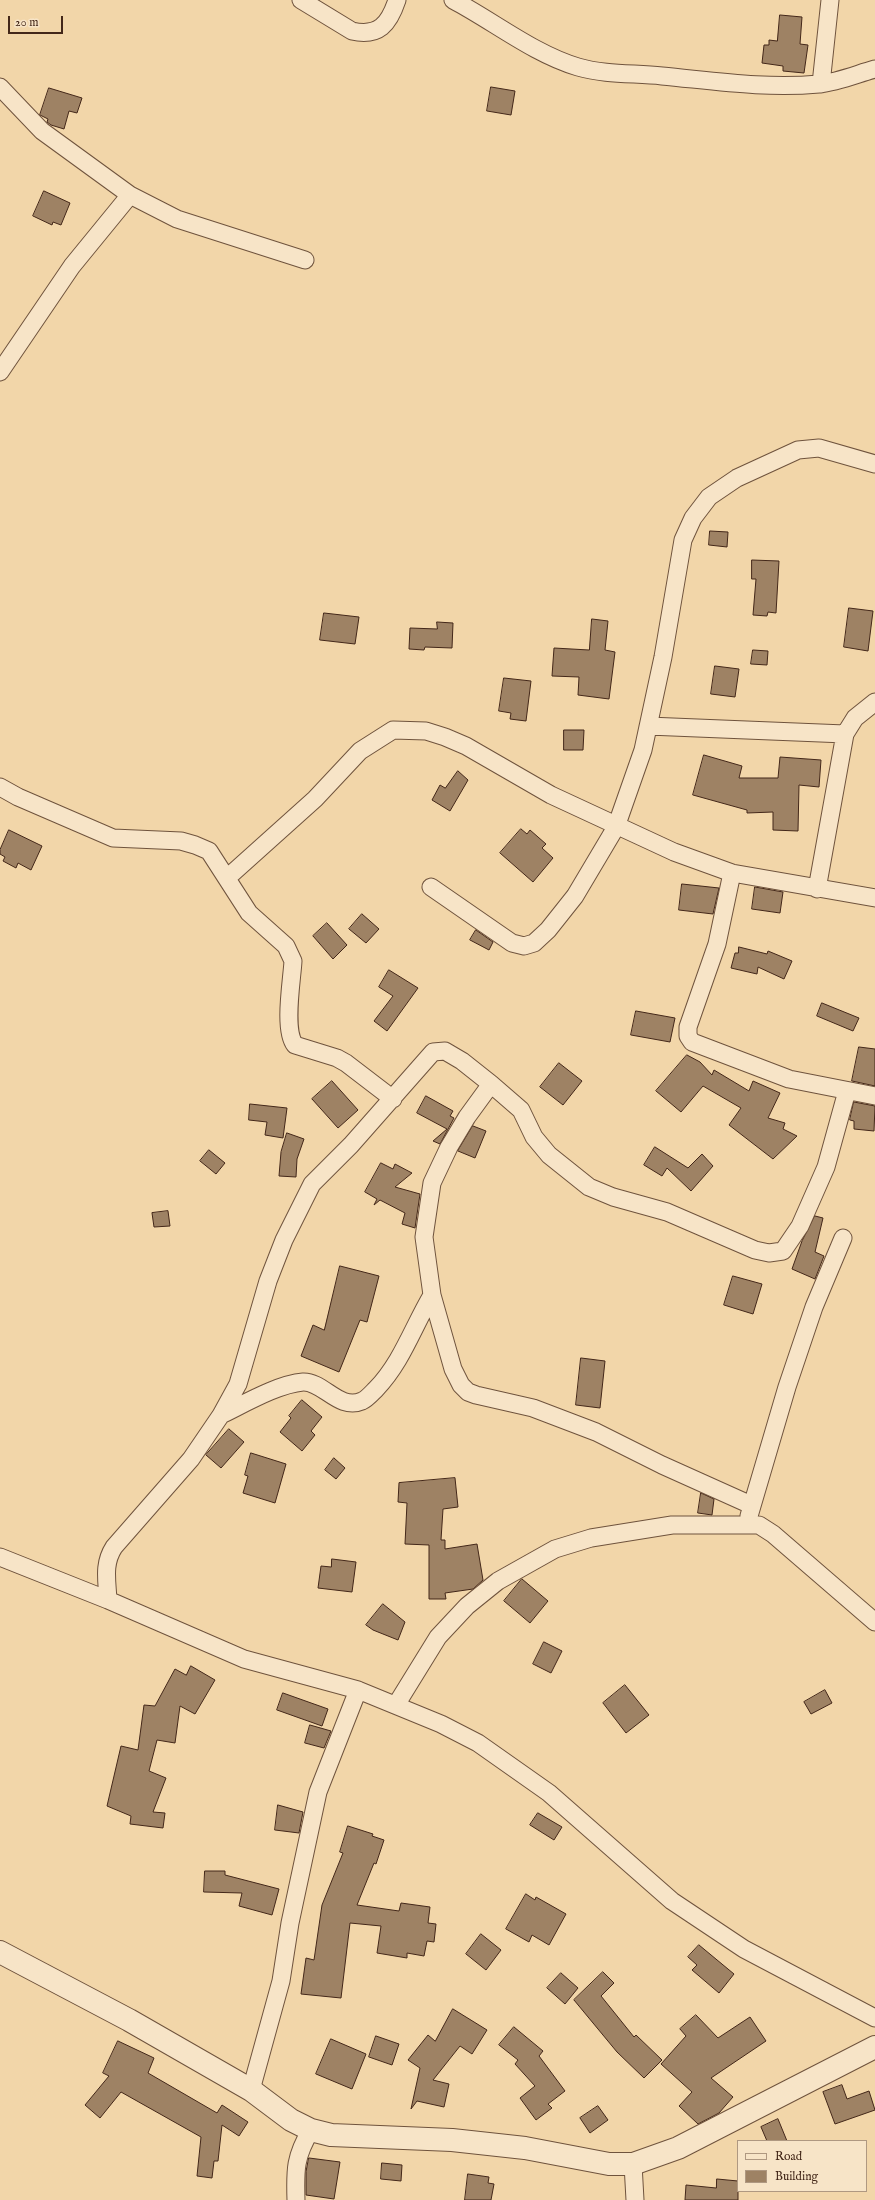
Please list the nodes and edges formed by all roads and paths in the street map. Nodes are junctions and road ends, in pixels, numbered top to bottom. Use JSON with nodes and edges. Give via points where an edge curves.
{"nodes":[{"id":1,"x":301,"y":0,"type":"edge"},
{"id":2,"x":397,"y":0,"type":"edge"},
{"id":3,"x":453,"y":0,"type":"edge"},
{"id":4,"x":830,"y":0,"type":"edge"},
{"id":5,"x":875,"y":69,"type":"edge"},
{"id":6,"x":821,"y":84,"type":"junction"},
{"id":7,"x":0,"y":87,"type":"edge"},
{"id":8,"x":130,"y":195,"type":"junction"},
{"id":9,"x":305,"y":260,"type":"dead end"},
{"id":10,"x":0,"y":372,"type":"edge"},
{"id":11,"x":875,"y":464,"type":"edge"},
{"id":12,"x":875,"y":702,"type":"edge"},
{"id":13,"x":648,"y":726,"type":"junction"},
{"id":14,"x":845,"y":734,"type":"junction"},
{"id":15,"x":0,"y":787,"type":"edge"},
{"id":16,"x":616,"y":827,"type":"junction"},
{"id":17,"x":732,"y":873,"type":"junction"},
{"id":18,"x":226,"y":878,"type":"junction"},
{"id":19,"x":431,"y":887,"type":"dead end"},
{"id":20,"x":817,"y":889,"type":"junction"},
{"id":21,"x":875,"y":898,"type":"edge"},
{"id":22,"x":491,"y":1084,"type":"junction"},
{"id":23,"x":847,"y":1091,"type":"junction"},
{"id":24,"x":875,"y":1096,"type":"edge"},
{"id":25,"x":393,"y":1099,"type":"junction"},
{"id":26,"x":843,"y":1238,"type":"dead end"},
{"id":27,"x":432,"y":1295,"type":"junction"},
{"id":28,"x":221,"y":1415,"type":"junction"},
{"id":29,"x":751,"y":1505,"type":"junction"},
{"id":30,"x":747,"y":1524,"type":"junction"},
{"id":31,"x":0,"y":1557,"type":"edge"},
{"id":32,"x":108,"y":1600,"type":"junction"},
{"id":33,"x":875,"y":1622,"type":"edge"},
{"id":34,"x":358,"y":1690,"type":"junction"},
{"id":35,"x":396,"y":1705,"type":"junction"},
{"id":36,"x":0,"y":1952,"type":"edge"},
{"id":37,"x":875,"y":2018,"type":"edge"},
{"id":38,"x":875,"y":2048,"type":"edge"},
{"id":39,"x":251,"y":2090,"type":"junction"},
{"id":40,"x":311,"y":2130,"type":"junction"},
{"id":41,"x":632,"y":2164,"type":"junction"},
{"id":42,"x":296,"y":2200,"type":"edge"},
{"id":43,"x":635,"y":2200,"type":"edge"}],
"edges":[{"from":1,"to":2,"type":"street","via":[[352,31],[361,33],[374,32],[383,26],[390,18]]},
{"from":3,"to":6,"type":"street","via":[[513,35],[577,66],[610,73],[662,75],[745,85]]},
{"from":4,"to":6,"type":"street"},
{"from":5,"to":6,"type":"street"},
{"from":7,"to":8,"type":"street","via":[[42,131]]},
{"from":8,"to":9,"type":"street","via":[[177,219]]},
{"from":8,"to":10,"type":"street","via":[[72,266]]},
{"from":11,"to":13,"type":"street","via":[[819,448],[798,450],[737,478],[709,497],[693,518],[683,540]]},
{"from":12,"to":14,"type":"street","via":[[855,718]]},
{"from":13,"to":14,"type":"street"},
{"from":13,"to":16,"type":"street","via":[[643,750]]},
{"from":14,"to":20,"type":"street"},
{"from":15,"to":18,"type":"street","via":[[113,838],[195,844],[209,852]]},
{"from":16,"to":17,"type":"street"},
{"from":16,"to":18,"type":"street","via":[[445,737],[426,731],[393,730],[360,751],[315,799]]},
{"from":16,"to":19,"type":"street","via":[[575,896],[548,930],[534,943],[524,946],[512,943]]},
{"from":17,"to":20,"type":"street"},
{"from":17,"to":23,"type":"street","via":[[717,944],[688,1027],[689,1039],[789,1079]]},
{"from":18,"to":25,"type":"street","via":[[248,913],[291,953],[293,961],[290,1029],[293,1042],[346,1063]]},
{"from":20,"to":21,"type":"street"},
{"from":22,"to":23,"type":"street","via":[[521,1110],[534,1137],[549,1155],[589,1187],[613,1197],[667,1212],[755,1250],[778,1253],[789,1244],[800,1226],[826,1167]]},
{"from":22,"to":25,"type":"street","via":[[462,1061],[445,1051],[438,1051],[431,1054]]},
{"from":22,"to":27,"type":"street","via":[[449,1147],[432,1184],[424,1237]]},
{"from":23,"to":24,"type":"street"},
{"from":25,"to":28,"type":"street","via":[[321,1173],[304,1200],[268,1281],[238,1384]]},
{"from":26,"to":29,"type":"street","via":[[814,1307]]},
{"from":27,"to":28,"type":"street","via":[[390,1374],[363,1401],[352,1403],[340,1400],[316,1385],[304,1382],[271,1392]]},
{"from":27,"to":29,"type":"street","via":[[453,1369],[461,1385],[468,1392],[533,1408],[596,1432]]},
{"from":28,"to":32,"type":"street","via":[[191,1460],[114,1547],[106,1563]]},
{"from":29,"to":30,"type":"street"},
{"from":30,"to":33,"type":"street","via":[[759,1525],[773,1534]]},
{"from":30,"to":35,"type":"street","via":[[672,1524],[591,1538],[555,1549],[498,1581],[467,1606],[438,1637]]},
{"from":31,"to":32,"type":"street"},
{"from":32,"to":34,"type":"street","via":[[244,1659]]},
{"from":34,"to":35,"type":"street"},
{"from":34,"to":39,"type":"street","via":[[318,1792],[290,1924],[281,1981]]},
{"from":35,"to":37,"type":"street","via":[[441,1724],[491,1750],[549,1793],[672,1901],[737,1945]]},
{"from":36,"to":39,"type":"street","via":[[129,2020]]},
{"from":38,"to":41,"type":"street","via":[[678,2148]]},
{"from":39,"to":40,"type":"street","via":[[291,2120]]},
{"from":40,"to":41,"type":"street","via":[[331,2136],[452,2140],[525,2148],[609,2164]]},
{"from":40,"to":42,"type":"street","via":[[302,2144],[295,2169]]},
{"from":41,"to":43,"type":"street"}]}
